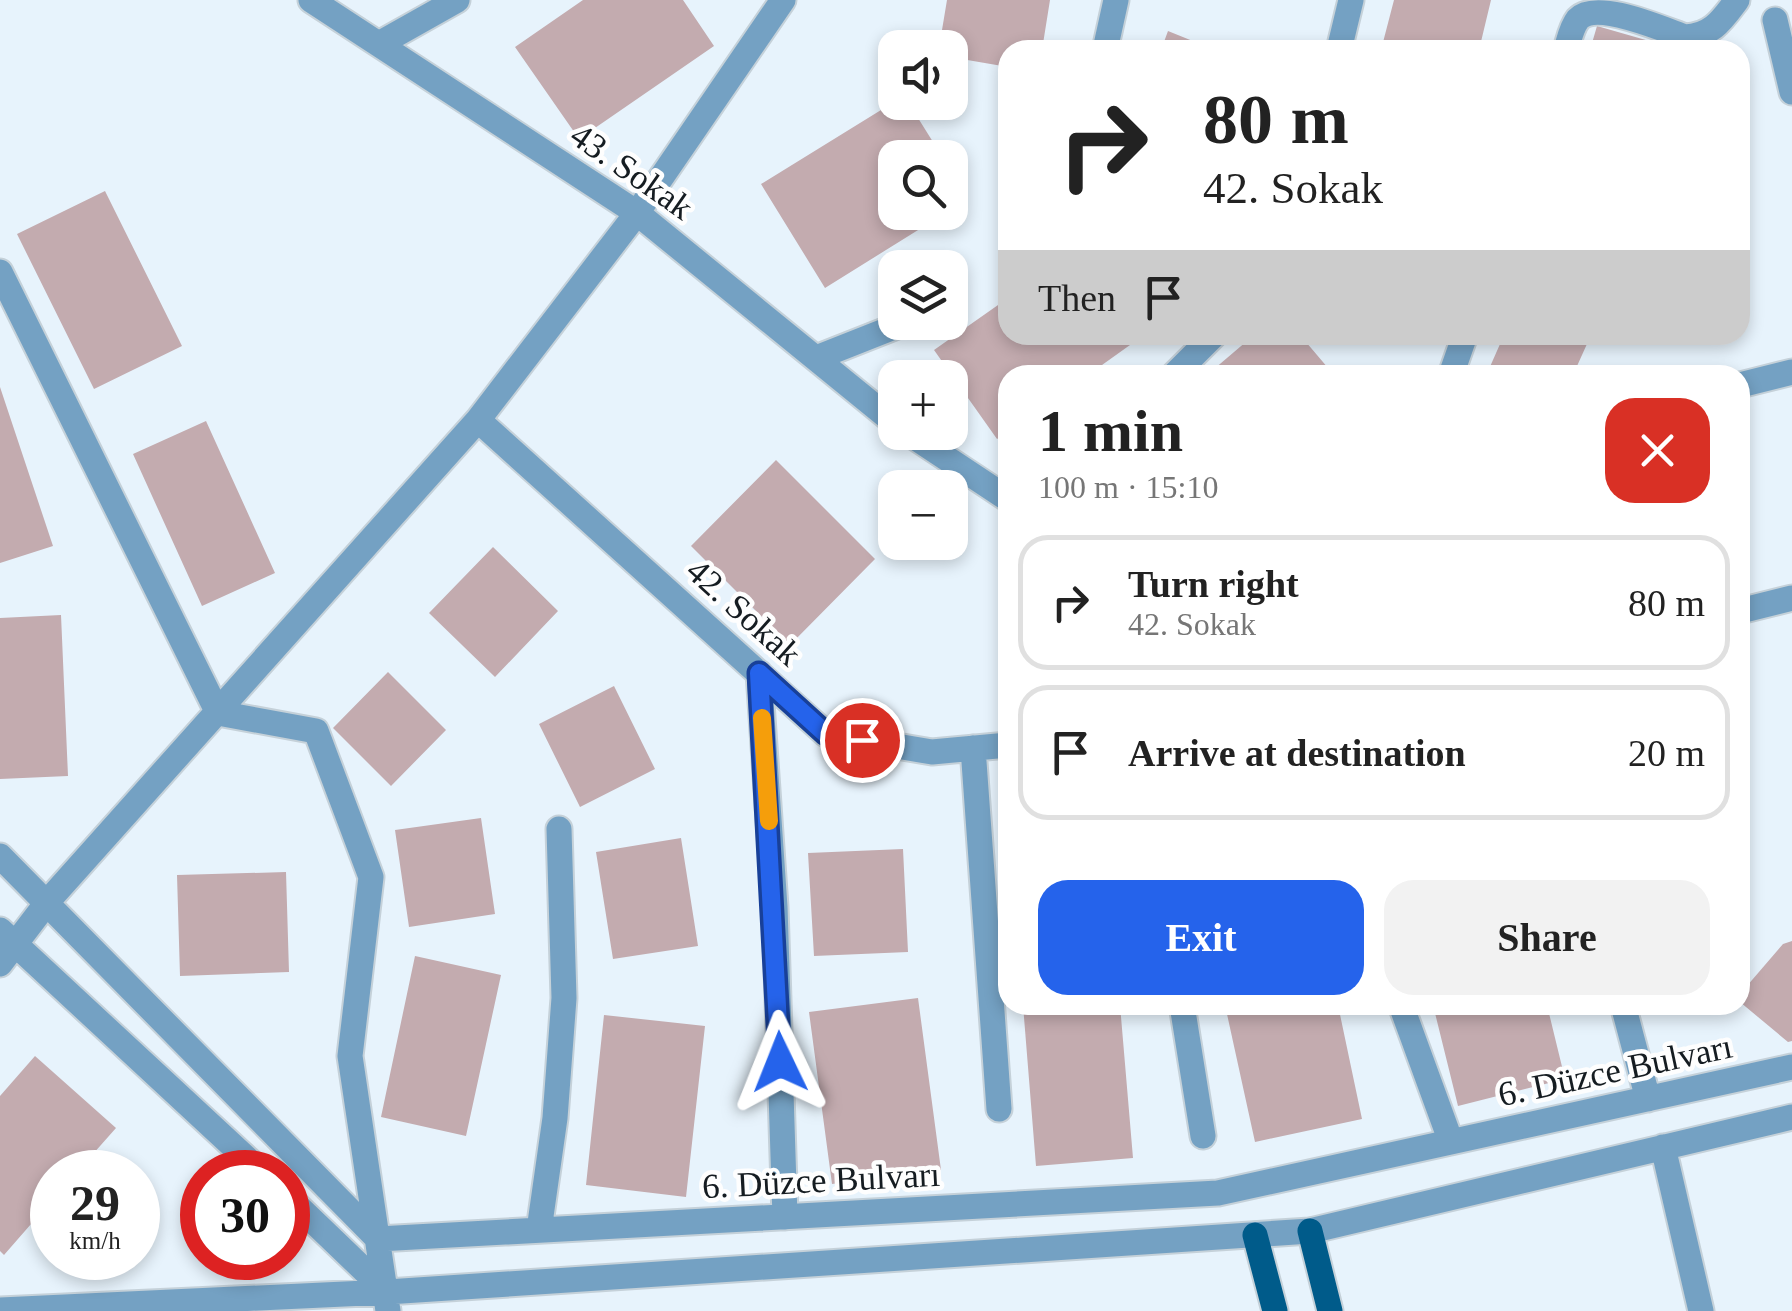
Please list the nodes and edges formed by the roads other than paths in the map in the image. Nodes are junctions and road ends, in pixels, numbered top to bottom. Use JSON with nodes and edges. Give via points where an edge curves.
{"nodes":[{"id":1,"x":312,"y":0,"type":"edge"},
{"id":2,"x":457,"y":0,"type":"edge"},
{"id":3,"x":783,"y":0,"type":"edge"},
{"id":4,"x":1116,"y":0,"type":"edge"},
{"id":5,"x":1351,"y":0,"type":"edge"},
{"id":6,"x":1737,"y":0,"type":"edge"},
{"id":7,"x":1746,"y":0,"type":"edge"},
{"id":8,"x":1783,"y":26,"type":"edge"},
{"id":9,"x":1106,"y":40,"type":"edge"},
{"id":10,"x":1341,"y":40,"type":"edge"},
{"id":11,"x":1570,"y":40,"type":"edge"},
{"id":12,"x":379,"y":44,"type":"junction"},
{"id":13,"x":1792,"y":92,"type":"edge"},
{"id":14,"x":637,"y":213,"type":"junction"},
{"id":15,"x":0,"y":272,"type":"edge"},
{"id":16,"x":878,"y":333,"type":"edge"},
{"id":17,"x":1204,"y":345,"type":"edge"},
{"id":18,"x":816,"y":358,"type":"junction"},
{"id":19,"x":1184,"y":365,"type":"edge"},
{"id":20,"x":1792,"y":372,"type":"edge"},
{"id":21,"x":1750,"y":382,"type":"edge"},
{"id":22,"x":878,"y":408,"type":"edge"},
{"id":23,"x":478,"y":420,"type":"junction"},
{"id":24,"x":934,"y":450,"type":"edge"},
{"id":25,"x":998,"y":492,"type":"edge"},
{"id":26,"x":1792,"y":598,"type":"edge"},
{"id":27,"x":1750,"y":608,"type":"edge"},
{"id":28,"x":759,"y":673,"type":"junction"},
{"id":29,"x":218,"y":713,"type":"junction"},
{"id":30,"x":998,"y":746,"type":"edge"},
{"id":31,"x":973,"y":748,"type":"junction"},
{"id":32,"x":560,"y":829,"type":"dead end"},
{"id":33,"x":0,"y":856,"type":"edge"},
{"id":34,"x":49,"y":900,"type":"junction"},
{"id":35,"x":5,"y":946,"type":"edge"},
{"id":36,"x":1184,"y":1015,"type":"edge"},
{"id":37,"x":1405,"y":1015,"type":"edge"},
{"id":38,"x":1626,"y":1015,"type":"edge"},
{"id":39,"x":1792,"y":1067,"type":"edge"},
{"id":40,"x":1648,"y":1099,"type":"junction"},
{"id":41,"x":999,"y":1109,"type":"dead end"},
{"id":42,"x":1792,"y":1117,"type":"edge"},
{"id":43,"x":1203,"y":1136,"type":"dead end"},
{"id":44,"x":1450,"y":1142,"type":"junction"},
{"id":45,"x":1663,"y":1147,"type":"junction"},
{"id":46,"x":236,"y":1150,"type":"edge"},
{"id":47,"x":785,"y":1217,"type":"junction"},
{"id":48,"x":310,"y":1220,"type":"edge"},
{"id":49,"x":539,"y":1230,"type":"junction"},
{"id":50,"x":1310,"y":1231,"type":"junction"},
{"id":51,"x":1255,"y":1235,"type":"junction"},
{"id":52,"x":378,"y":1239,"type":"junction"},
{"id":53,"x":388,"y":1301,"type":"edge"},
{"id":54,"x":0,"y":1310,"type":"edge"},
{"id":55,"x":1274,"y":1311,"type":"edge"},
{"id":56,"x":1330,"y":1311,"type":"edge"},
{"id":57,"x":1701,"y":1311,"type":"edge"}],
"edges":[{"from":1,"to":12,"type":"street","name":"43. Sokak"},
{"from":2,"to":12,"type":"street"},
{"from":3,"to":14,"type":"street"},
{"from":4,"to":9,"type":"street"},
{"from":5,"to":10,"type":"street"},
{"from":6,"to":11,"type":"street","via":[[1714,28],[1685,38],[1607,8],[1591,9],[1578,19]]},
{"from":7,"to":8,"type":"street"},
{"from":8,"to":13,"type":"street"},
{"from":12,"to":14,"type":"street","name":"43. Sokak"},
{"from":14,"to":18,"type":"street","name":"43. Sokak"},
{"from":14,"to":23,"type":"street"},
{"from":15,"to":29,"type":"street"},
{"from":16,"to":18,"type":"street"},
{"from":17,"to":19,"type":"street"},
{"from":18,"to":22,"type":"street","name":"43. Sokak"},
{"from":20,"to":21,"type":"street"},
{"from":23,"to":28,"type":"street","name":"42. Sokak"},
{"from":23,"to":29,"type":"street"},
{"from":24,"to":25,"type":"street"},
{"from":26,"to":27,"type":"street"},
{"from":28,"to":31,"type":"street","name":"42. Sokak","via":[[826,734],[932,752]]},
{"from":28,"to":47,"type":"street"},
{"from":29,"to":34,"type":"street"},
{"from":29,"to":52,"type":"street","via":[[316,730],[370,877],[350,1056]]},
{"from":30,"to":31,"type":"street","name":"42. Sokak"},
{"from":31,"to":41,"type":"street"},
{"from":32,"to":49,"type":"street","via":[[564,998]]},
{"from":33,"to":34,"type":"street"},
{"from":34,"to":35,"type":"street"},
{"from":34,"to":52,"type":"street"},
{"from":35,"to":46,"type":"street"},
{"from":36,"to":43,"type":"street"},
{"from":37,"to":44,"type":"street"},
{"from":38,"to":40,"type":"street"},
{"from":39,"to":40,"type":"street","name":"6. Düzce Bulvarı"},
{"from":40,"to":44,"type":"street","name":"6. Düzce Bulvarı"},
{"from":42,"to":45,"type":"street"},
{"from":44,"to":47,"type":"street","name":"6. Düzce Bulvarı","via":[[1218,1194]]},
{"from":45,"to":50,"type":"street"},
{"from":45,"to":57,"type":"street"},
{"from":47,"to":49,"type":"street","name":"6. Düzce Bulvarı"},
{"from":48,"to":53,"type":"street"},
{"from":49,"to":52,"type":"street","name":"6. Düzce Bulvarı"},
{"from":50,"to":51,"type":"street"},
{"from":50,"to":56,"type":"main road"},
{"from":51,"to":53,"type":"street"},
{"from":51,"to":55,"type":"main road"},
{"from":52,"to":53,"type":"street"},
{"from":53,"to":54,"type":"street"}]}
